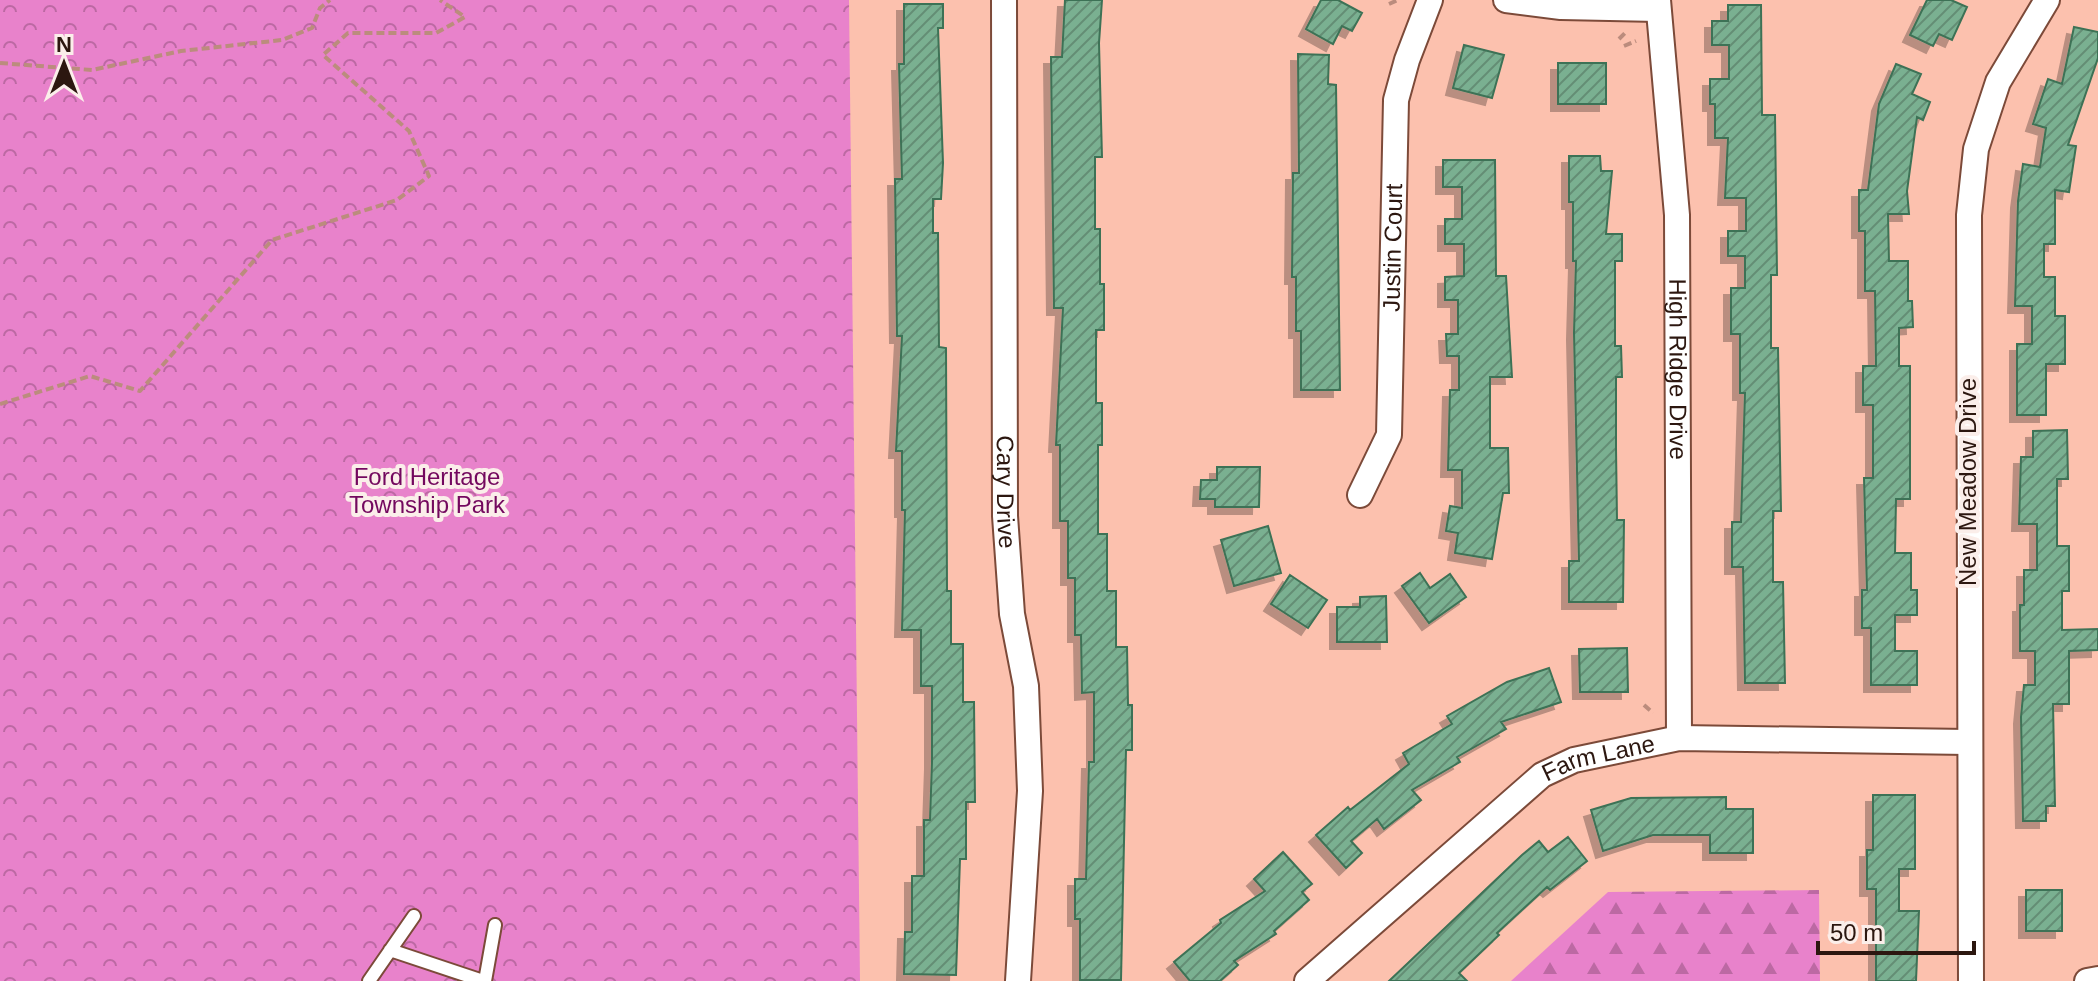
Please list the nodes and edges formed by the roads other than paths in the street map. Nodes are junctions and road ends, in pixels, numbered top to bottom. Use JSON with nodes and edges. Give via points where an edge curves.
{"nodes":[{"id":1,"x":1004,"y":0,"type":"edge"},
{"id":2,"x":1430,"y":0,"type":"edge"},
{"id":3,"x":1506,"y":0,"type":"edge"},
{"id":4,"x":2047,"y":0,"type":"edge"},
{"id":5,"x":1658,"y":4,"type":"edge"},
{"id":6,"x":1360,"y":495,"type":"dead end"},
{"id":7,"x":1679,"y":738,"type":"junction"},
{"id":8,"x":1968,"y":742,"type":"junction"},
{"id":9,"x":414,"y":916,"type":"dead end"},
{"id":10,"x":495,"y":925,"type":"dead end"},
{"id":11,"x":390,"y":950,"type":"junction"},
{"id":12,"x":2098,"y":979,"type":"edge"},
{"id":13,"x":369,"y":981,"type":"edge"},
{"id":14,"x":484,"y":981,"type":"edge"},
{"id":15,"x":1018,"y":981,"type":"edge"},
{"id":16,"x":1307,"y":981,"type":"edge"},
{"id":17,"x":1971,"y":981,"type":"edge"},
{"id":18,"x":2087,"y":981,"type":"edge"}],
"edges":[{"from":1,"to":15,"type":"street","name":"Cary Drive","via":[[1005,516],[1012,614],[1026,686],[1030,791]]},
{"from":2,"to":6,"type":"street","name":"Justin Court","via":[[1396,100],[1389,435]]},
{"from":3,"to":5,"type":"street","via":[[1561,7]]},
{"from":4,"to":8,"type":"street","name":"New Meadow Drive","via":[[1998,82],[1976,149],[1969,215]]},
{"from":5,"to":7,"type":"street","name":"High Ridge Drive","via":[[1677,215]]},
{"from":7,"to":8,"type":"street","name":"Farm Lane"},
{"from":7,"to":16,"type":"street","name":"Farm Lane","via":[[1574,760],[1542,775]]},
{"from":8,"to":17,"type":"street","name":"New Meadow Drive"},
{"from":9,"to":11,"type":"lane"},
{"from":10,"to":14,"type":"lane"},
{"from":11,"to":13,"type":"lane"},
{"from":11,"to":14,"type":"lane"},
{"from":12,"to":18,"type":"street"}]}
